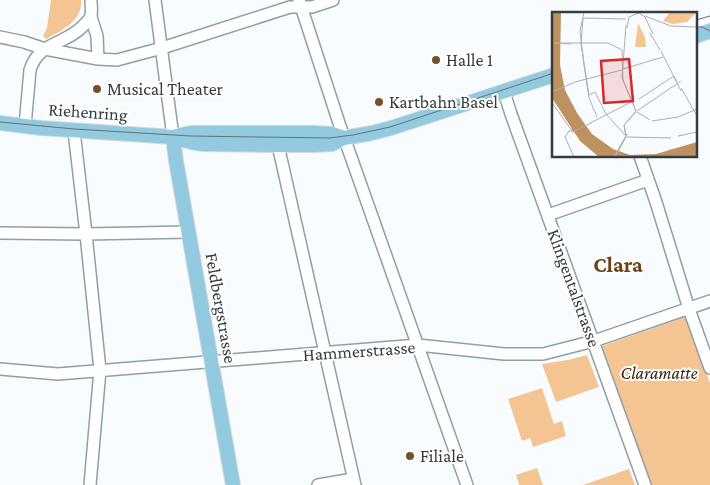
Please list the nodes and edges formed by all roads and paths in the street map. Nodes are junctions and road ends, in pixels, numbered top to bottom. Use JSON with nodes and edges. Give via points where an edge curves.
{"nodes":[{"id":1,"x":91,"y":0,"type":"edge"},
{"id":2,"x":155,"y":0,"type":"edge"},
{"id":3,"x":333,"y":0,"type":"edge"},
{"id":4,"x":300,"y":4,"type":"edge"},
{"id":5,"x":91,"y":17,"type":"junction"},
{"id":6,"x":710,"y":31,"type":"edge"},
{"id":7,"x":698,"y":35,"type":"edge"},
{"id":8,"x":0,"y":37,"type":"edge"},
{"id":9,"x":162,"y":48,"type":"junction"},
{"id":10,"x":45,"y":49,"type":"junction"},
{"id":11,"x":98,"y":59,"type":"junction"},
{"id":12,"x":552,"y":76,"type":"edge"},
{"id":13,"x":504,"y":92,"type":"junction"},
{"id":14,"x":0,"y":123,"type":"edge"},
{"id":15,"x":25,"y":126,"type":"junction"},
{"id":16,"x":74,"y":131,"type":"junction"},
{"id":17,"x":173,"y":137,"type":"junction"},
{"id":18,"x":344,"y":138,"type":"junction"},
{"id":19,"x":278,"y":145,"type":"junction"},
{"id":20,"x":641,"y":158,"type":"edge"},
{"id":21,"x":648,"y":180,"type":"junction"},
{"id":22,"x":548,"y":215,"type":"junction"},
{"id":23,"x":189,"y":232,"type":"junction"},
{"id":24,"x":0,"y":233,"type":"edge"},
{"id":25,"x":86,"y":234,"type":"junction"},
{"id":26,"x":710,"y":301,"type":"edge"},
{"id":27,"x":689,"y":309,"type":"junction"},
{"id":28,"x":594,"y":341,"type":"junction"},
{"id":29,"x":418,"y":345,"type":"junction"},
{"id":30,"x":325,"y":353,"type":"junction"},
{"id":31,"x":212,"y":362,"type":"junction"},
{"id":32,"x":710,"y":368,"type":"edge"},
{"id":33,"x":0,"y":369,"type":"edge"},
{"id":34,"x":100,"y":370,"type":"junction"},
{"id":35,"x":354,"y":482,"type":"edge"},
{"id":36,"x":90,"y":485,"type":"edge"},
{"id":37,"x":233,"y":485,"type":"edge"},
{"id":38,"x":318,"y":485,"type":"edge"},
{"id":39,"x":467,"y":485,"type":"edge"},
{"id":40,"x":645,"y":485,"type":"edge"}],
"edges":[{"from":1,"to":5,"type":"street"},
{"from":2,"to":9,"type":"street"},
{"from":3,"to":4,"type":"street","via":[[312,7]]},
{"from":4,"to":9,"type":"street"},
{"from":4,"to":18,"type":"street"},
{"from":5,"to":10,"type":"street","via":[[72,35]]},
{"from":5,"to":11,"type":"street"},
{"from":6,"to":7,"type":"main road"},
{"from":8,"to":10,"type":"street"},
{"from":9,"to":11,"type":"street","via":[[117,60]]},
{"from":9,"to":17,"type":"street"},
{"from":10,"to":11,"type":"street"},
{"from":10,"to":15,"type":"street","via":[[38,54],[30,70]]},
{"from":12,"to":13,"type":"main road","name":"Riehenring"},
{"from":13,"to":18,"type":"main road","name":"Riehenring","via":[[391,128]]},
{"from":13,"to":22,"type":"street","name":"Klingentalstrasse"},
{"from":14,"to":15,"type":"main road","name":"Riehenring"},
{"from":15,"to":16,"type":"main road","name":"Riehenring"},
{"from":16,"to":17,"type":"main road","name":"Riehenring"},
{"from":16,"to":25,"type":"street"},
{"from":17,"to":18,"type":"main road","name":"Riehenring","via":[[190,133],[286,133],[332,134]]},
{"from":17,"to":19,"type":"main road","name":"Riehenring","via":[[203,144]]},
{"from":17,"to":23,"type":"main road","name":"Feldbergstrasse"},
{"from":18,"to":19,"type":"main road","name":"Riehenring","via":[[332,144]]},
{"from":18,"to":29,"type":"street"},
{"from":19,"to":30,"type":"street"},
{"from":20,"to":21,"type":"street"},
{"from":21,"to":22,"type":"street"},
{"from":21,"to":27,"type":"street"},
{"from":22,"to":28,"type":"street","name":"Klingentalstrasse"},
{"from":23,"to":25,"type":"street"},
{"from":23,"to":31,"type":"main road","name":"Feldbergstrasse"},
{"from":24,"to":25,"type":"street"},
{"from":25,"to":34,"type":"street"},
{"from":26,"to":27,"type":"street","name":"Hammerstrasse"},
{"from":27,"to":28,"type":"street","name":"Hammerstrasse"},
{"from":27,"to":32,"type":"street"},
{"from":28,"to":29,"type":"street","name":"Hammerstrasse","via":[[543,354],[504,354]]},
{"from":28,"to":40,"type":"street","name":"Klingentalstrasse"},
{"from":29,"to":30,"type":"street","name":"Hammerstrasse"},
{"from":29,"to":39,"type":"street"},
{"from":30,"to":31,"type":"street","name":"Hammerstrasse"},
{"from":30,"to":35,"type":"street"},
{"from":31,"to":34,"type":"street","name":"Hammerstrasse"},
{"from":31,"to":37,"type":"main road","name":"Feldbergstrasse"},
{"from":33,"to":34,"type":"street","name":"Hammerstrasse","via":[[58,374]]},
{"from":34,"to":36,"type":"street"},
{"from":35,"to":38,"type":"street"}]}
